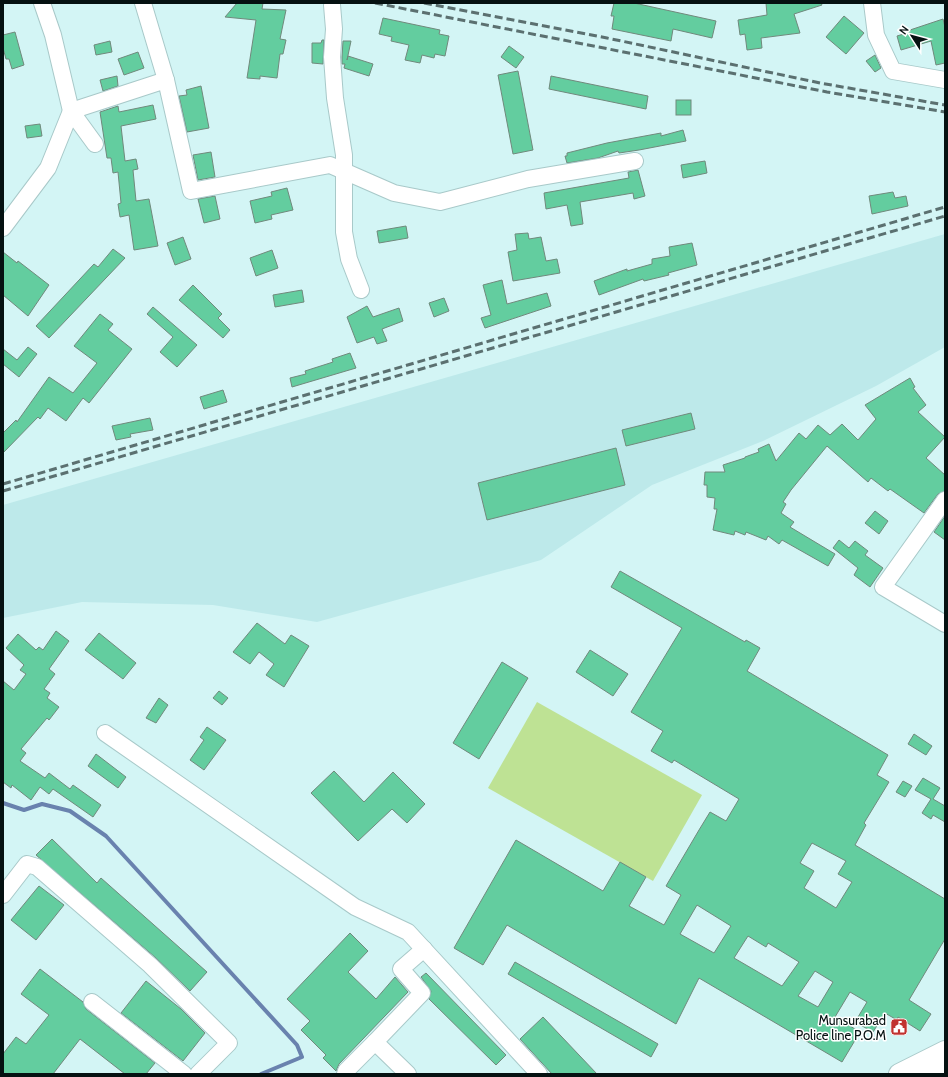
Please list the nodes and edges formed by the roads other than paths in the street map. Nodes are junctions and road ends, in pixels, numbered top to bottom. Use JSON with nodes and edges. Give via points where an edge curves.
{"nodes":[{"id":1,"x":42,"y":3,"type":"edge"},
{"id":2,"x":143,"y":3,"type":"edge"},
{"id":3,"x":872,"y":3,"type":"edge"},
{"id":4,"x":332,"y":5,"type":"dead end"},
{"id":5,"x":166,"y":80,"type":"junction"},
{"id":6,"x":945,"y":80,"type":"edge"},
{"id":7,"x":71,"y":111,"type":"junction"},
{"id":8,"x":96,"y":144,"type":"dead end"},
{"id":9,"x":636,"y":161,"type":"dead end"},
{"id":10,"x":344,"y":171,"type":"junction"},
{"id":11,"x":3,"y":228,"type":"edge"},
{"id":12,"x":361,"y":290,"type":"dead end"},
{"id":13,"x":945,"y":500,"type":"edge"},
{"id":14,"x":945,"y":624,"type":"edge"},
{"id":15,"x":105,"y":733,"type":"dead end"},
{"id":16,"x":3,"y":895,"type":"edge"},
{"id":17,"x":424,"y":949,"type":"junction"},
{"id":18,"x":92,"y":1002,"type":"dead end"},
{"id":19,"x":375,"y":1042,"type":"junction"},
{"id":20,"x":945,"y":1051,"type":"edge"},
{"id":21,"x":945,"y":1068,"type":"edge"},
{"id":22,"x":184,"y":1074,"type":"edge"},
{"id":23,"x":198,"y":1074,"type":"edge"},
{"id":24,"x":345,"y":1074,"type":"edge"},
{"id":25,"x":408,"y":1074,"type":"edge"},
{"id":26,"x":539,"y":1074,"type":"edge"},
{"id":27,"x":899,"y":1074,"type":"edge"},
{"id":28,"x":932,"y":1074,"type":"edge"}],
"edges":[{"from":1,"to":7,"type":"street","via":[[53,35]]},
{"from":2,"to":5,"type":"street"},
{"from":3,"to":6,"type":"street","via":[[876,35],[893,71]]},
{"from":4,"to":10,"type":"street","via":[[332,57]]},
{"from":5,"to":7,"type":"street"},
{"from":5,"to":10,"type":"street","via":[[191,190],[330,165]]},
{"from":7,"to":8,"type":"street"},
{"from":7,"to":11,"type":"street","via":[[48,168]]},
{"from":9,"to":10,"type":"street","via":[[528,179],[440,202],[394,194]]},
{"from":10,"to":12,"type":"street","via":[[344,232]]},
{"from":13,"to":14,"type":"street","via":[[883,587]]},
{"from":15,"to":17,"type":"street","via":[[355,907],[408,932]]},
{"from":16,"to":23,"type":"street","via":[[27,864],[37,867],[150,966],[229,1043]]},
{"from":17,"to":19,"type":"street","via":[[401,969],[422,993]]},
{"from":17,"to":26,"type":"street"},
{"from":18,"to":22,"type":"street"},
{"from":19,"to":24,"type":"street"},
{"from":19,"to":25,"type":"street"},
{"from":20,"to":27,"type":"main road"},
{"from":21,"to":28,"type":"main road"}]}
